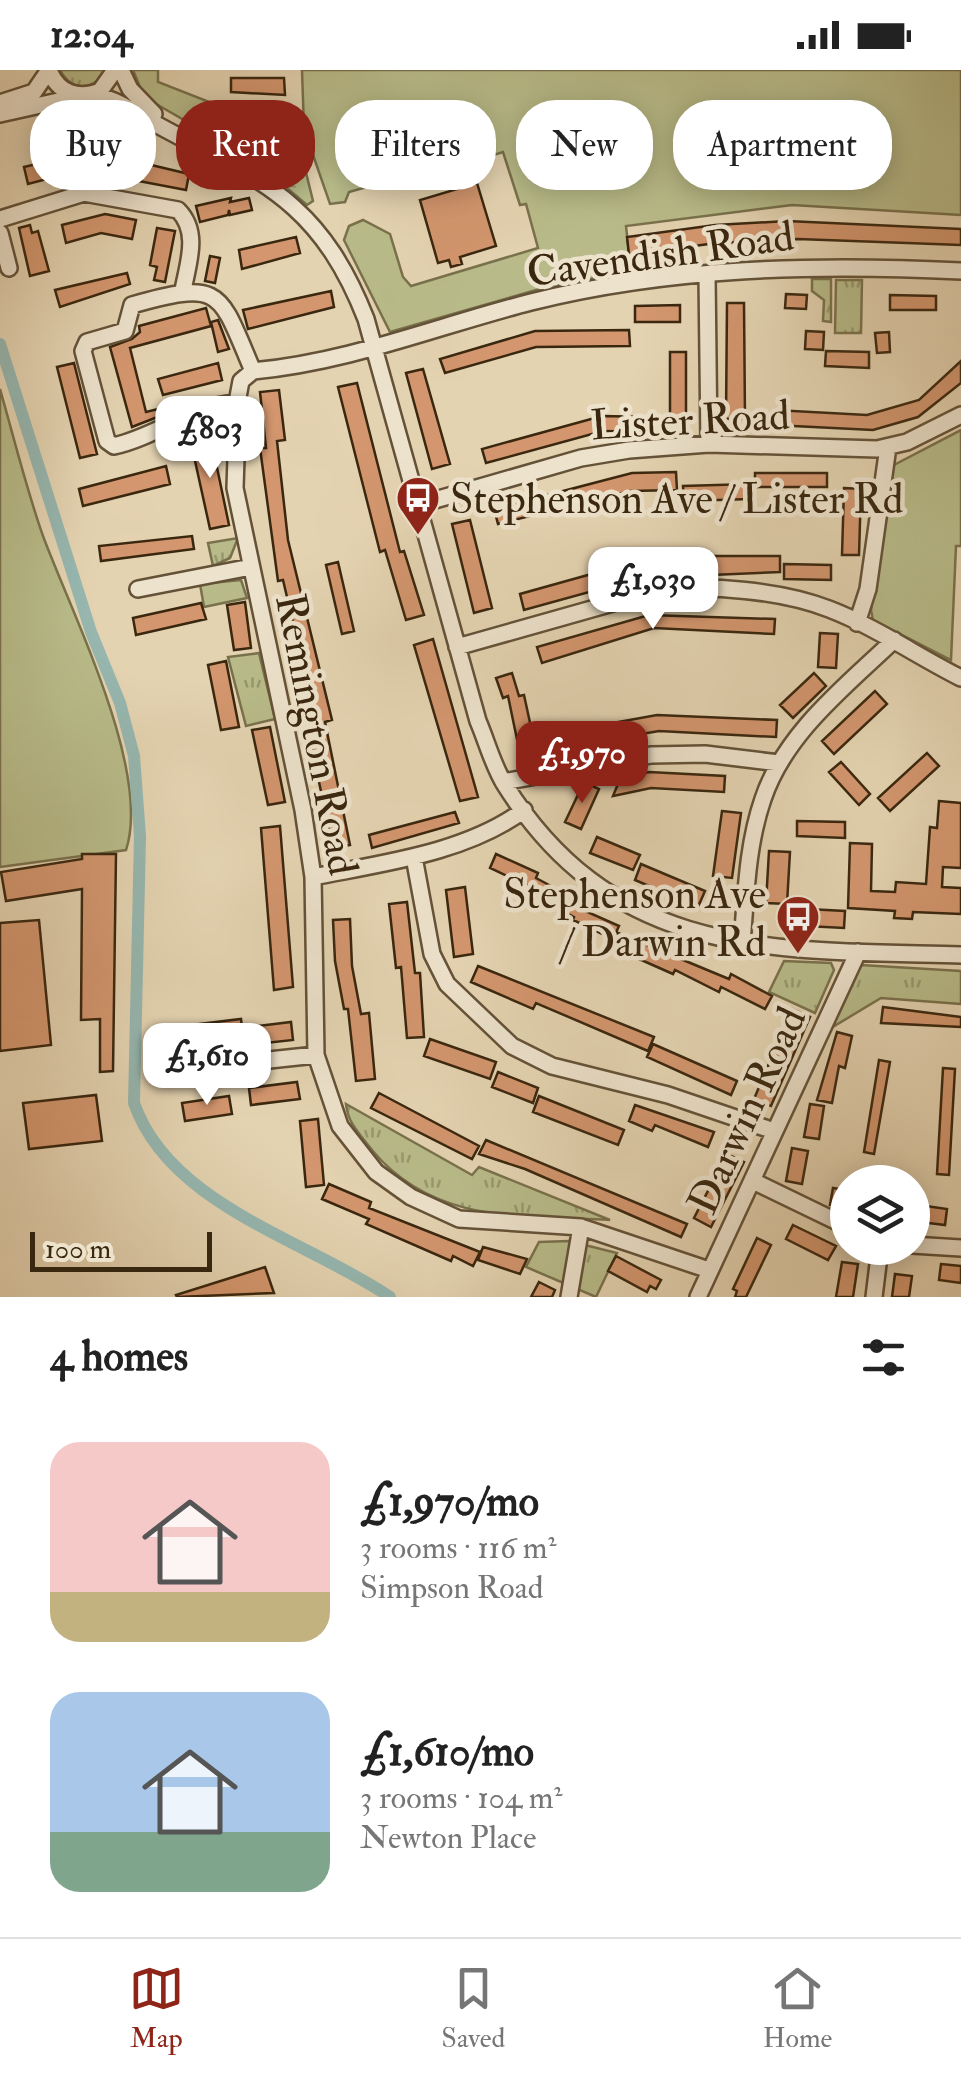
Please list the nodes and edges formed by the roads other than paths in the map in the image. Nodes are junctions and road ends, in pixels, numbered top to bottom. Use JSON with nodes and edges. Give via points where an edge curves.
{"nodes":[{"id":1,"x":49,"y":70,"type":"edge"},
{"id":2,"x":118,"y":70,"type":"edge"},
{"id":3,"x":86,"y":96,"type":"junction"},
{"id":4,"x":0,"y":103,"type":"edge"},
{"id":5,"x":0,"y":114,"type":"edge"},
{"id":6,"x":167,"y":127,"type":"junction"},
{"id":7,"x":0,"y":219,"type":"edge"},
{"id":8,"x":0,"y":232,"type":"edge"},
{"id":9,"x":9,"y":268,"type":"dead end"},
{"id":10,"x":961,"y":272,"type":"edge"},
{"id":11,"x":707,"y":275,"type":"junction"},
{"id":12,"x":183,"y":290,"type":"junction"},
{"id":13,"x":375,"y":350,"type":"junction"},
{"id":14,"x":252,"y":372,"type":"junction"},
{"id":15,"x":237,"y":404,"type":"junction"},
{"id":16,"x":961,"y":415,"type":"edge"},
{"id":17,"x":709,"y":444,"type":"junction"},
{"id":18,"x":888,"y":447,"type":"junction"},
{"id":19,"x":421,"y":504,"type":"junction"},
{"id":20,"x":251,"y":567,"type":"junction"},
{"id":21,"x":138,"y":589,"type":"dead end"},
{"id":22,"x":857,"y":623,"type":"junction"},
{"id":23,"x":894,"y":640,"type":"junction"},
{"id":24,"x":457,"y":648,"type":"junction"},
{"id":25,"x":961,"y":678,"type":"edge"},
{"id":26,"x":780,"y":762,"type":"junction"},
{"id":27,"x":504,"y":782,"type":"junction"},
{"id":28,"x":524,"y":810,"type":"junction"},
{"id":29,"x":414,"y":856,"type":"junction"},
{"id":30,"x":313,"y":878,"type":"junction"},
{"id":31,"x":742,"y":943,"type":"junction"},
{"id":32,"x":858,"y":952,"type":"junction"},
{"id":33,"x":961,"y":955,"type":"edge"},
{"id":34,"x":316,"y":1054,"type":"junction"},
{"id":35,"x":241,"y":1064,"type":"dead end"},
{"id":36,"x":774,"y":1130,"type":"junction"},
{"id":37,"x":752,"y":1181,"type":"junction"},
{"id":38,"x":830,"y":1218,"type":"edge"},
{"id":39,"x":581,"y":1227,"type":"junction"},
{"id":40,"x":930,"y":1246,"type":"edge"},
{"id":41,"x":961,"y":1248,"type":"edge"},
{"id":42,"x":878,"y":1265,"type":"edge"},
{"id":43,"x":710,"y":1270,"type":"junction"},
{"id":44,"x":569,"y":1297,"type":"edge"},
{"id":45,"x":698,"y":1297,"type":"edge"},
{"id":46,"x":874,"y":1297,"type":"edge"}],
"edges":[{"from":1,"to":3,"type":"street","via":[[61,88]]},
{"from":1,"to":4,"type":"street","via":[[34,92]]},
{"from":2,"to":3,"type":"street","via":[[109,84]]},
{"from":2,"to":6,"type":"street"},
{"from":3,"to":5,"type":"street"},
{"from":3,"to":6,"type":"street","via":[[121,101]]},
{"from":6,"to":13,"type":"street","via":[[257,177],[304,214],[352,282]]},
{"from":7,"to":12,"type":"street","via":[[84,193],[178,210],[192,240]]},
{"from":8,"to":9,"type":"street"},
{"from":10,"to":11,"type":"street","name":"Cavendish Road","via":[[841,266]]},
{"from":11,"to":13,"type":"street","name":"Cavendish Road","via":[[532,302]]},
{"from":11,"to":17,"type":"street"},
{"from":12,"to":14,"type":"street","via":[[220,300]]},
{"from":12,"to":15,"type":"street","via":[[132,305],[125,331],[86,342],[107,441],[114,446],[143,439],[191,412]]},
{"from":13,"to":14,"type":"street"},
{"from":13,"to":19,"type":"street"},
{"from":14,"to":15,"type":"street","name":"Remington Road","via":[[241,382]]},
{"from":15,"to":20,"type":"street","name":"Remington Road","via":[[235,488]]},
{"from":16,"to":18,"type":"street","name":"Lister Road"},
{"from":17,"to":18,"type":"street","name":"Lister Road"},
{"from":17,"to":19,"type":"street","name":"Lister Road","via":[[581,458]]},
{"from":18,"to":22,"type":"street"},
{"from":19,"to":24,"type":"street"},
{"from":20,"to":21,"type":"street"},
{"from":20,"to":30,"type":"street","name":"Remington Road"},
{"from":22,"to":23,"type":"street"},
{"from":22,"to":24,"type":"street","via":[[794,599],[688,587]]},
{"from":23,"to":25,"type":"street"},
{"from":23,"to":26,"type":"street","via":[[816,715]]},
{"from":24,"to":27,"type":"street"},
{"from":26,"to":27,"type":"street","via":[[651,755]]},
{"from":26,"to":31,"type":"street","via":[[754,831]]},
{"from":27,"to":28,"type":"street"},
{"from":28,"to":29,"type":"street","via":[[505,824]]},
{"from":28,"to":31,"type":"street","via":[[570,864],[619,901],[687,932]]},
{"from":29,"to":30,"type":"street"},
{"from":29,"to":36,"type":"street","via":[[432,954],[447,984],[512,1046],[552,1066]]},
{"from":30,"to":34,"type":"street","name":"Remington Road"},
{"from":31,"to":32,"type":"street"},
{"from":32,"to":33,"type":"street"},
{"from":32,"to":36,"type":"street","name":"Darwin Road"},
{"from":34,"to":35,"type":"street"},
{"from":34,"to":39,"type":"street","name":"Remington Road","via":[[340,1126],[376,1172],[411,1197],[458,1219]]},
{"from":36,"to":37,"type":"street","name":"Darwin Road"},
{"from":37,"to":38,"type":"street"},
{"from":37,"to":43,"type":"street","name":"Darwin Road"},
{"from":39,"to":43,"type":"street","name":"Remington Road"},
{"from":39,"to":44,"type":"street"},
{"from":40,"to":41,"type":"street"},
{"from":42,"to":46,"type":"street"},
{"from":43,"to":45,"type":"street","name":"Darwin Road"}]}
